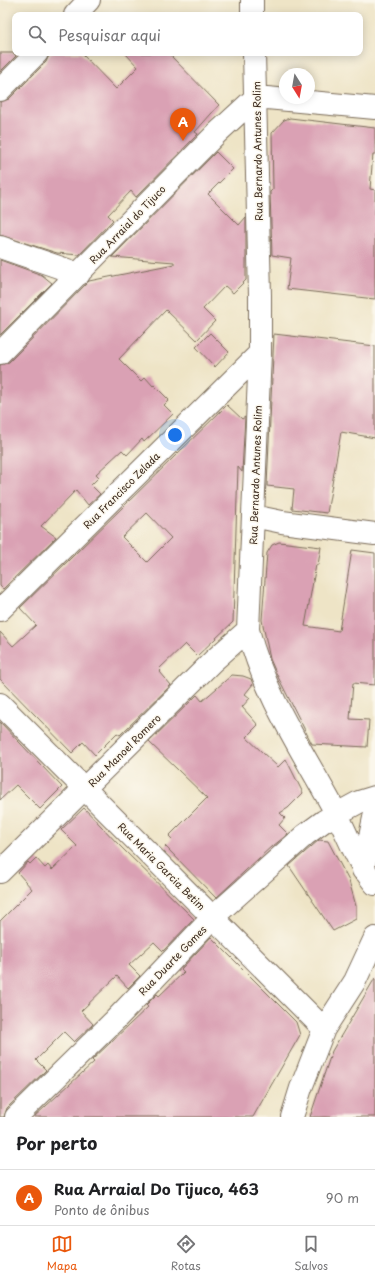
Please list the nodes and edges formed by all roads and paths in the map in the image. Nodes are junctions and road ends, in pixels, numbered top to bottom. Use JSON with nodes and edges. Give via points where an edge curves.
{"nodes":[{"id":1,"x":89,"y":0,"type":"edge"},
{"id":2,"x":252,"y":0,"type":"edge"},
{"id":3,"x":78,"y":12,"type":"edge"},
{"id":4,"x":252,"y":12,"type":"edge"},
{"id":5,"x":34,"y":56,"type":"edge"},
{"id":6,"x":254,"y":56,"type":"edge"},
{"id":7,"x":0,"y":90,"type":"edge"},
{"id":8,"x":256,"y":97,"type":"junction"},
{"id":9,"x":375,"y":108,"type":"edge"},
{"id":10,"x":0,"y":246,"type":"edge"},
{"id":11,"x":79,"y":274,"type":"junction"},
{"id":12,"x":0,"y":353,"type":"edge"},
{"id":13,"x":260,"y":353,"type":"junction"},
{"id":14,"x":253,"y":516,"type":"junction"},
{"id":15,"x":375,"y":534,"type":"edge"},
{"id":16,"x":0,"y":610,"type":"edge"},
{"id":17,"x":248,"y":630,"type":"junction"},
{"id":18,"x":0,"y":704,"type":"edge"},
{"id":19,"x":85,"y":788,"type":"junction"},
{"id":20,"x":375,"y":797,"type":"edge"},
{"id":21,"x":336,"y":813,"type":"junction"},
{"id":22,"x":375,"y":813,"type":"edge"},
{"id":23,"x":0,"y":872,"type":"edge"},
{"id":24,"x":369,"y":877,"type":"edge"},
{"id":25,"x":213,"y":917,"type":"junction"},
{"id":26,"x":375,"y":938,"type":"edge"},
{"id":27,"x":324,"y":1029,"type":"junction"},
{"id":28,"x":16,"y":1117,"type":"edge"},
{"id":29,"x":292,"y":1117,"type":"edge"}],
"edges":[{"from":1,"to":3,"type":"street"},
{"from":2,"to":4,"type":"street"},
{"from":5,"to":7,"type":"street"},
{"from":6,"to":8,"type":"street","name":"Rua Bernardo Antunes Rolim"},
{"from":8,"to":9,"type":"street"},
{"from":8,"to":11,"type":"street","name":"Rua Arraial do Tijuco","via":[[216,134]]},
{"from":8,"to":13,"type":"street","name":"Rua Bernardo Antunes Rolim"},
{"from":10,"to":11,"type":"street"},
{"from":11,"to":12,"type":"street","name":"Rua Arraial do Tijuco"},
{"from":13,"to":14,"type":"street","name":"Rua Bernardo Antunes Rolim"},
{"from":13,"to":16,"type":"street","name":"Rua Francisco Zelada"},
{"from":14,"to":15,"type":"street"},
{"from":14,"to":17,"type":"street","name":"Rua Bernardo Antunes Rolim"},
{"from":17,"to":19,"type":"street","name":"Rua Manoel Romero"},
{"from":17,"to":21,"type":"street","name":"Rua Bernardo Antunes Rolim","via":[[256,658],[277,708]]},
{"from":18,"to":19,"type":"street","name":"Rua Maria Garcia Betim"},
{"from":19,"to":23,"type":"street","name":"Rua Manoel Romero"},
{"from":19,"to":25,"type":"street","name":"Rua Maria Garcia Betim"},
{"from":20,"to":21,"type":"street","name":"Rua Duarte Gomes"},
{"from":21,"to":24,"type":"street","name":"Rua Bernardo Antunes Rolim"},
{"from":21,"to":25,"type":"street","name":"Rua Duarte Gomes","via":[[305,835]]},
{"from":22,"to":24,"type":"street","name":"Rua Bernardo Antunes Rolim"},
{"from":25,"to":27,"type":"street","name":"Rua Maria Garcia Betim"},
{"from":25,"to":28,"type":"street","name":"Rua Duarte Gomes","via":[[114,1021]]},
{"from":26,"to":27,"type":"street","via":[[355,981]]},
{"from":27,"to":29,"type":"street"}]}
